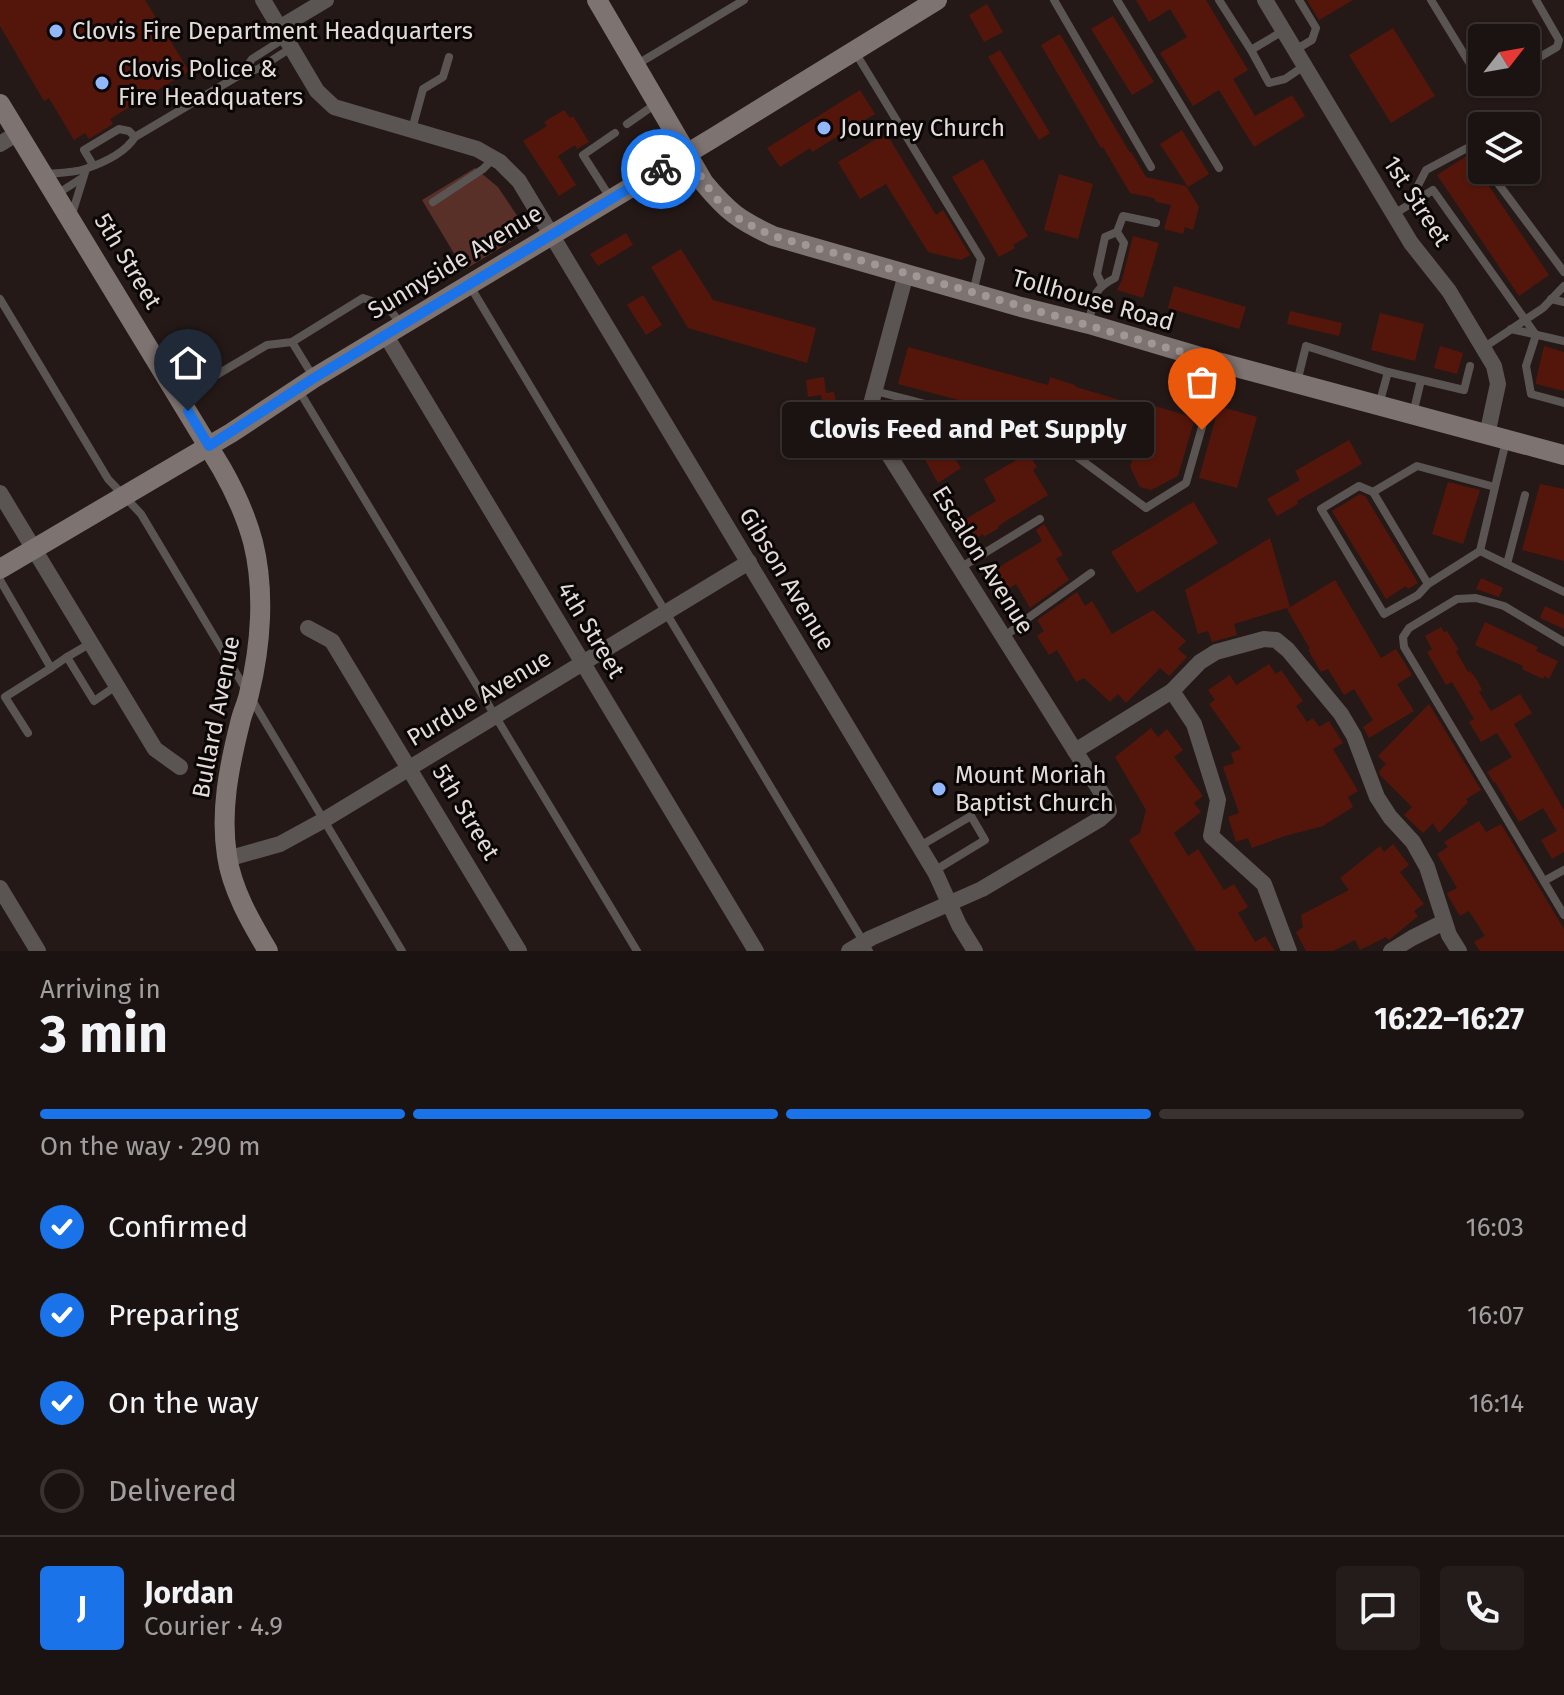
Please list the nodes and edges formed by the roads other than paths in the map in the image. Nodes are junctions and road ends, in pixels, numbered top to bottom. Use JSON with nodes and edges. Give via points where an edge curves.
{"nodes":[{"id":1,"x":263,"y":0,"type":"edge"},
{"id":2,"x":326,"y":0,"type":"edge"},
{"id":3,"x":597,"y":0,"type":"edge"},
{"id":4,"x":744,"y":0,"type":"edge"},
{"id":5,"x":1054,"y":0,"type":"edge"},
{"id":6,"x":1117,"y":0,"type":"edge"},
{"id":7,"x":1219,"y":0,"type":"edge"},
{"id":8,"x":1265,"y":0,"type":"edge"},
{"id":9,"x":1299,"y":0,"type":"edge"},
{"id":10,"x":1431,"y":0,"type":"edge"},
{"id":11,"x":1536,"y":0,"type":"edge"},
{"id":12,"x":933,"y":1,"type":"edge"},
{"id":13,"x":1284,"y":31,"type":"junction"},
{"id":14,"x":285,"y":38,"type":"junction"},
{"id":15,"x":1251,"y":50,"type":"junction"},
{"id":16,"x":1295,"y":50,"type":"junction"},
{"id":17,"x":854,"y":51,"type":"junction"},
{"id":18,"x":449,"y":57,"type":"dead end"},
{"id":19,"x":1540,"y":57,"type":"edge"},
{"id":20,"x":1468,"y":61,"type":"edge"},
{"id":21,"x":1305,"y":65,"type":"junction"},
{"id":22,"x":635,"y":66,"type":"junction"},
{"id":23,"x":657,"y":103,"type":"junction"},
{"id":24,"x":0,"y":104,"type":"edge"},
{"id":25,"x":627,"y":124,"type":"dead end"},
{"id":26,"x":412,"y":129,"type":"junction"},
{"id":27,"x":18,"y":133,"type":"junction"},
{"id":28,"x":615,"y":133,"type":"dead end"},
{"id":29,"x":135,"y":137,"type":"junction"},
{"id":30,"x":0,"y":144,"type":"edge"},
{"id":31,"x":1468,"y":148,"type":"edge"},
{"id":32,"x":687,"y":153,"type":"junction"},
{"id":33,"x":494,"y":158,"type":"junction"},
{"id":34,"x":1151,"y":167,"type":"dead end"},
{"id":35,"x":1219,"y":168,"type":"dead end"},
{"id":36,"x":87,"y":171,"type":"junction"},
{"id":37,"x":44,"y":174,"type":"junction"},
{"id":38,"x":1498,"y":184,"type":"edge"},
{"id":39,"x":56,"y":194,"type":"junction"},
{"id":40,"x":611,"y":199,"type":"junction"},
{"id":41,"x":433,"y":202,"type":"dead end"},
{"id":42,"x":1401,"y":209,"type":"junction"},
{"id":43,"x":71,"y":218,"type":"junction"},
{"id":44,"x":1156,"y":223,"type":"dead end"},
{"id":45,"x":1117,"y":232,"type":"junction"},
{"id":46,"x":551,"y":235,"type":"junction"},
{"id":47,"x":1564,"y":272,"type":"edge"},
{"id":48,"x":906,"y":274,"type":"junction"},
{"id":49,"x":469,"y":284,"type":"junction"},
{"id":50,"x":1102,"y":285,"type":"junction"},
{"id":51,"x":1564,"y":286,"type":"edge"},
{"id":52,"x":973,"y":293,"type":"junction"},
{"id":53,"x":0,"y":299,"type":"edge"},
{"id":54,"x":1551,"y":299,"type":"junction"},
{"id":55,"x":1564,"y":302,"type":"edge"},
{"id":56,"x":1525,"y":319,"type":"junction"},
{"id":57,"x":1089,"y":324,"type":"junction"},
{"id":58,"x":1511,"y":329,"type":"junction"},
{"id":59,"x":393,"y":330,"type":"junction"},
{"id":60,"x":1536,"y":335,"type":"junction"},
{"id":61,"x":1564,"y":341,"type":"edge"},
{"id":62,"x":292,"y":342,"type":"junction"},
{"id":63,"x":1483,"y":348,"type":"junction"},
{"id":64,"x":1221,"y":363,"type":"junction"},
{"id":65,"x":1470,"y":366,"type":"dead end"},
{"id":66,"x":1388,"y":372,"type":"junction"},
{"id":67,"x":1421,"y":380,"type":"junction"},
{"id":68,"x":306,"y":383,"type":"junction"},
{"id":69,"x":1296,"y":383,"type":"junction"},
{"id":70,"x":875,"y":391,"type":"junction"},
{"id":71,"x":180,"y":397,"type":"junction"},
{"id":72,"x":1564,"y":403,"type":"edge"},
{"id":73,"x":1379,"y":405,"type":"junction"},
{"id":74,"x":1413,"y":415,"type":"junction"},
{"id":75,"x":1496,"y":438,"type":"junction"},
{"id":76,"x":209,"y":446,"type":"junction"},
{"id":77,"x":1564,"y":455,"type":"edge"},
{"id":78,"x":1495,"y":487,"type":"junction"},
{"id":79,"x":1373,"y":492,"type":"junction"},
{"id":80,"x":0,"y":493,"type":"edge"},
{"id":81,"x":1525,"y":495,"type":"dead end"},
{"id":82,"x":123,"y":497,"type":"junction"},
{"id":83,"x":1040,"y":519,"type":"dead end"},
{"id":84,"x":34,"y":548,"type":"junction"},
{"id":85,"x":1480,"y":551,"type":"junction"},
{"id":86,"x":749,"y":562,"type":"junction"},
{"id":87,"x":1507,"y":564,"type":"junction"},
{"id":88,"x":960,"y":568,"type":"junction"},
{"id":89,"x":0,"y":569,"type":"edge"},
{"id":90,"x":1091,"y":573,"type":"dead end"},
{"id":91,"x":0,"y":580,"type":"edge"},
{"id":92,"x":1428,"y":584,"type":"junction"},
{"id":93,"x":1564,"y":592,"type":"edge"},
{"id":94,"x":667,"y":612,"type":"junction"},
{"id":95,"x":308,"y":628,"type":"dead end"},
{"id":96,"x":1004,"y":638,"type":"junction"},
{"id":97,"x":1564,"y":642,"type":"edge"},
{"id":98,"x":91,"y":643,"type":"junction"},
{"id":99,"x":67,"y":657,"type":"junction"},
{"id":100,"x":583,"y":664,"type":"junction"},
{"id":101,"x":51,"y":668,"type":"junction"},
{"id":102,"x":116,"y":686,"type":"junction"},
{"id":103,"x":1172,"y":691,"type":"junction"},
{"id":104,"x":249,"y":695,"type":"junction"},
{"id":105,"x":496,"y":716,"type":"junction"},
{"id":106,"x":28,"y":733,"type":"dead end"},
{"id":107,"x":1075,"y":751,"type":"junction"},
{"id":108,"x":180,"y":767,"type":"dead end"},
{"id":109,"x":408,"y":767,"type":"junction"},
{"id":110,"x":324,"y":820,"type":"junction"},
{"id":111,"x":920,"y":847,"type":"junction"},
{"id":112,"x":227,"y":859,"type":"junction"},
{"id":113,"x":1564,"y":870,"type":"edge"},
{"id":114,"x":934,"y":871,"type":"junction"},
{"id":115,"x":1544,"y":881,"type":"junction"},
{"id":116,"x":0,"y":888,"type":"edge"},
{"id":117,"x":949,"y":904,"type":"junction"},
{"id":118,"x":1564,"y":915,"type":"edge"},
{"id":119,"x":1444,"y":922,"type":"junction"},
{"id":120,"x":861,"y":948,"type":"edge"},
{"id":121,"x":514,"y":950,"type":"edge"},
{"id":122,"x":38,"y":951,"type":"edge"},
{"id":123,"x":268,"y":951,"type":"edge"},
{"id":124,"x":402,"y":951,"type":"edge"},
{"id":125,"x":637,"y":951,"type":"edge"},
{"id":126,"x":756,"y":951,"type":"edge"},
{"id":127,"x":975,"y":951,"type":"edge"},
{"id":128,"x":1289,"y":951,"type":"edge"},
{"id":129,"x":1391,"y":951,"type":"edge"},
{"id":130,"x":1459,"y":951,"type":"edge"}],
"edges":[{"from":1,"to":14,"type":"street"},
{"from":2,"to":14,"type":"street"},
{"from":3,"to":22,"type":"main road","name":"Tollhouse Road"},
{"from":4,"to":22,"type":"lane"},
{"from":5,"to":34,"type":"lane"},
{"from":6,"to":35,"type":"lane"},
{"from":7,"to":15,"type":"lane"},
{"from":8,"to":13,"type":"street","name":"1st Street"},
{"from":9,"to":16,"type":"lane","via":[[1316,28],[1312,40]]},
{"from":10,"to":20,"type":"lane"},
{"from":11,"to":19,"type":"lane","via":[[1559,40]]},
{"from":12,"to":17,"type":"main road","name":"Sunnyside Avenue"},
{"from":13,"to":15,"type":"lane"},
{"from":13,"to":16,"type":"street","name":"1st Street"},
{"from":14,"to":26,"type":"street","via":[[317,91],[334,107]]},
{"from":14,"to":29,"type":"lane","via":[[252,59],[243,73]]},
{"from":15,"to":21,"type":"lane","via":[[1269,83]]},
{"from":16,"to":21,"type":"street","name":"1st Street"},
{"from":17,"to":32,"type":"main road","name":"Sunnyside Avenue"},
{"from":17,"to":52,"type":"lane","via":[[981,259]]},
{"from":18,"to":26,"type":"lane","via":[[443,77],[423,89]]},
{"from":21,"to":42,"type":"street","name":"1st Street"},
{"from":22,"to":23,"type":"main road","name":"Tollhouse Road"},
{"from":23,"to":25,"type":"lane"},
{"from":23,"to":32,"type":"main road","name":"Tollhouse Road"},
{"from":24,"to":27,"type":"main road","name":"5th Street"},
{"from":26,"to":33,"type":"street"},
{"from":27,"to":30,"type":"street"},
{"from":27,"to":37,"type":"main road","name":"5th Street"},
{"from":28,"to":40,"type":"lane","via":[[583,155]]},
{"from":29,"to":36,"type":"lane","via":[[130,146]]},
{"from":29,"to":36,"type":"lane","via":[[119,129],[84,150]]},
{"from":31,"to":42,"type":"lane","via":[[1426,170]]},
{"from":32,"to":40,"type":"main road","name":"Sunnyside Avenue"},
{"from":32,"to":48,"type":"main road","name":"Tollhouse Road","via":[[720,202],[749,225]]},
{"from":33,"to":41,"type":"lane"},
{"from":33,"to":46,"type":"street","via":[[519,181]]},
{"from":36,"to":37,"type":"lane"},
{"from":36,"to":39,"type":"lane"},
{"from":36,"to":43,"type":"lane"},
{"from":37,"to":39,"type":"main road","name":"5th Street"},
{"from":38,"to":47,"type":"lane"},
{"from":39,"to":43,"type":"main road","name":"5th Street"},
{"from":40,"to":46,"type":"main road","name":"Sunnyside Avenue"},
{"from":42,"to":56,"type":"lane","via":[[1433,190]]},
{"from":42,"to":63,"type":"street","name":"1st Street","via":[[1411,243],[1449,291]]},
{"from":43,"to":71,"type":"main road","name":"5th Street"},
{"from":44,"to":45,"type":"lane","via":[[1123,216]]},
{"from":45,"to":50,"type":"lane","via":[[1105,237],[1097,274]]},
{"from":45,"to":50,"type":"lane","via":[[1124,243],[1115,278]]},
{"from":46,"to":49,"type":"main road","name":"Sunnyside Avenue"},
{"from":46,"to":86,"type":"street","name":"Gibson Avenue"},
{"from":48,"to":52,"type":"main road","name":"Tollhouse Road"},
{"from":48,"to":70,"type":"street","name":"Escalon Avenue"},
{"from":49,"to":59,"type":"main road","name":"Sunnyside Avenue"},
{"from":49,"to":94,"type":"lane"},
{"from":50,"to":57,"type":"lane"},
{"from":51,"to":54,"type":"lane"},
{"from":52,"to":57,"type":"main road","name":"Tollhouse Road"},
{"from":53,"to":82,"type":"lane"},
{"from":54,"to":55,"type":"lane"},
{"from":54,"to":56,"type":"lane"},
{"from":56,"to":58,"type":"lane"},
{"from":56,"to":60,"type":"lane"},
{"from":57,"to":64,"type":"main road","name":"Tollhouse Road"},
{"from":58,"to":60,"type":"lane"},
{"from":58,"to":63,"type":"lane"},
{"from":59,"to":62,"type":"lane","via":[[387,306],[363,298]]},
{"from":59,"to":68,"type":"main road","name":"Sunnyside Avenue"},
{"from":59,"to":100,"type":"street","name":"4th Street"},
{"from":60,"to":61,"type":"lane"},
{"from":60,"to":72,"type":"lane","via":[[1526,366],[1531,394]]},
{"from":62,"to":68,"type":"lane"},
{"from":62,"to":71,"type":"lane","via":[[267,345]]},
{"from":63,"to":75,"type":"street","name":"1st Street","via":[[1498,384]]},
{"from":64,"to":69,"type":"main road","name":"Tollhouse Road"},
{"from":64,"to":70,"type":"lane","via":[[1186,483],[1146,508],[1049,436]]},
{"from":65,"to":67,"type":"lane","via":[[1464,390]]},
{"from":66,"to":67,"type":"lane"},
{"from":66,"to":69,"type":"lane","via":[[1306,346]]},
{"from":66,"to":73,"type":"lane"},
{"from":67,"to":74,"type":"lane"},
{"from":68,"to":76,"type":"main road","name":"Sunnyside Avenue"},
{"from":68,"to":105,"type":"lane"},
{"from":69,"to":73,"type":"main road","name":"Tollhouse Road"},
{"from":70,"to":88,"type":"street","name":"Escalon Avenue","via":[[871,404],[877,436]]},
{"from":71,"to":76,"type":"main road","name":"5th Street"},
{"from":73,"to":74,"type":"main road","name":"Tollhouse Road"},
{"from":74,"to":75,"type":"main road","name":"Tollhouse Road"},
{"from":75,"to":77,"type":"main road","name":"Tollhouse Road"},
{"from":75,"to":78,"type":"lane"},
{"from":76,"to":82,"type":"main road","name":"Sunnyside Avenue"},
{"from":76,"to":104,"type":"main road","name":"Bullard Avenue","via":[[243,510],[260,580]]},
{"from":78,"to":79,"type":"lane","via":[[1417,466]]},
{"from":78,"to":85,"type":"lane"},
{"from":79,"to":92,"type":"lane"},
{"from":79,"to":92,"type":"lane","via":[[1359,486],[1321,509],[1384,614]]},
{"from":80,"to":84,"type":"street","name":"Bullard Avenue"},
{"from":81,"to":87,"type":"lane"},
{"from":82,"to":84,"type":"main road","name":"Sunnyside Avenue"},
{"from":82,"to":104,"type":"lane","via":[[141,514]]},
{"from":83,"to":88,"type":"lane"},
{"from":84,"to":89,"type":"main road","name":"Sunnyside Avenue"},
{"from":84,"to":98,"type":"street","name":"Bullard Avenue"},
{"from":85,"to":87,"type":"lane"},
{"from":85,"to":92,"type":"lane"},
{"from":86,"to":94,"type":"street","name":"Purdue Avenue"},
{"from":86,"to":111,"type":"street","name":"Gibson Avenue"},
{"from":87,"to":93,"type":"lane"},
{"from":88,"to":96,"type":"street","name":"Escalon Avenue"},
{"from":90,"to":96,"type":"lane"},
{"from":91,"to":101,"type":"lane"},
{"from":94,"to":100,"type":"street","name":"Purdue Avenue"},
{"from":94,"to":120,"type":"lane"},
{"from":95,"to":109,"type":"street","name":"5th Street","via":[[332,641]]},
{"from":96,"to":107,"type":"street","name":"Escalon Avenue"},
{"from":97,"to":115,"type":"lane","via":[[1504,606],[1476,598],[1457,599],[1403,637],[1404,647]]},
{"from":98,"to":99,"type":"lane"},
{"from":98,"to":102,"type":"street","name":"Bullard Avenue"},
{"from":99,"to":101,"type":"lane"},
{"from":99,"to":102,"type":"lane","via":[[94,701]]},
{"from":100,"to":105,"type":"street","name":"Purdue Avenue"},
{"from":100,"to":126,"type":"street","name":"4th Street"},
{"from":101,"to":106,"type":"lane","via":[[5,697]]},
{"from":102,"to":108,"type":"street","name":"Bullard Avenue","via":[[155,749]]},
{"from":103,"to":107,"type":"street"},
{"from":103,"to":119,"type":"street","via":[[1216,652],[1264,639],[1276,640],[1288,650],[1354,736],[1377,797],[1427,867]]},
{"from":103,"to":128,"type":"street","via":[[1194,724],[1218,800],[1211,836],[1264,884]]},
{"from":104,"to":110,"type":"lane"},
{"from":104,"to":112,"type":"main road","name":"Bullard Avenue","via":[[227,786]]},
{"from":105,"to":109,"type":"street","name":"Purdue Avenue"},
{"from":105,"to":125,"type":"lane"},
{"from":107,"to":117,"type":"street","name":"Escalon Avenue","via":[[1109,811]]},
{"from":109,"to":110,"type":"street","name":"Purdue Avenue"},
{"from":109,"to":121,"type":"street","name":"5th Street"},
{"from":110,"to":112,"type":"street","name":"Purdue Avenue","via":[[280,844]]},
{"from":110,"to":124,"type":"lane"},
{"from":111,"to":114,"type":"street","name":"Gibson Avenue"},
{"from":111,"to":114,"type":"lane","via":[[971,816],[985,840]]},
{"from":112,"to":123,"type":"main road","name":"Bullard Avenue"},
{"from":113,"to":115,"type":"lane"},
{"from":114,"to":117,"type":"street","name":"Gibson Avenue"},
{"from":115,"to":118,"type":"lane"},
{"from":116,"to":122,"type":"street"},
{"from":117,"to":120,"type":"street"},
{"from":117,"to":127,"type":"street","name":"Gibson Avenue"},
{"from":119,"to":129,"type":"street"},
{"from":119,"to":130,"type":"street"}]}
